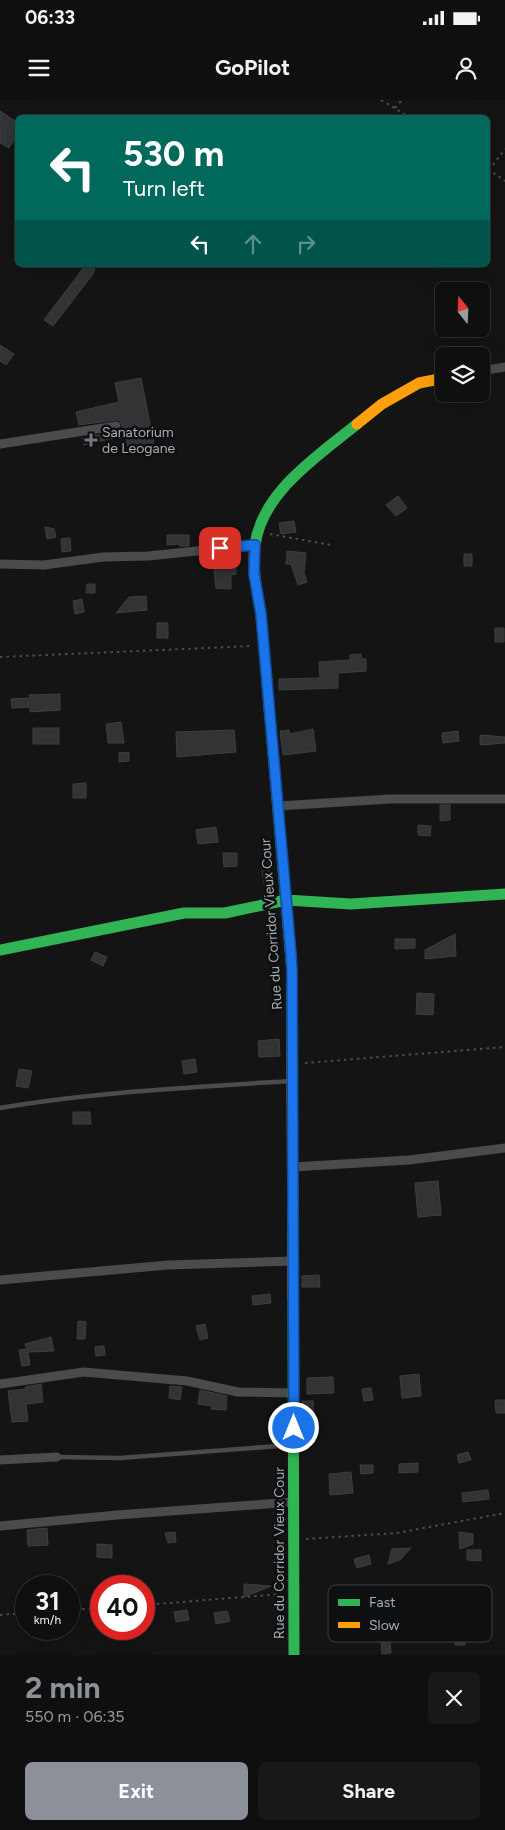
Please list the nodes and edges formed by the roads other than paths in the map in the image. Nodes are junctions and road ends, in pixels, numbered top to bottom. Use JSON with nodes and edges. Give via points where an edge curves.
{"nodes":[{"id":1,"x":505,"y":368,"type":"edge"},
{"id":2,"x":490,"y":370,"type":"edge"},
{"id":3,"x":435,"y":380,"type":"edge"},
{"id":4,"x":116,"y":426,"type":"dead end"},
{"id":5,"x":0,"y":444,"type":"edge"},
{"id":6,"x":255,"y":545,"type":"junction"},
{"id":7,"x":0,"y":564,"type":"edge"},
{"id":8,"x":505,"y":799,"type":"edge"},
{"id":9,"x":278,"y":806,"type":"junction"},
{"id":10,"x":505,"y":894,"type":"edge"},
{"id":11,"x":286,"y":900,"type":"junction"},
{"id":12,"x":0,"y":950,"type":"edge"},
{"id":13,"x":293,"y":1080,"type":"junction"},
{"id":14,"x":0,"y":1108,"type":"edge"},
{"id":15,"x":505,"y":1148,"type":"edge"},
{"id":16,"x":293,"y":1167,"type":"junction"},
{"id":17,"x":293,"y":1261,"type":"junction"},
{"id":18,"x":0,"y":1280,"type":"edge"},
{"id":19,"x":0,"y":1384,"type":"edge"},
{"id":20,"x":294,"y":1393,"type":"junction"},
{"id":21,"x":294,"y":1445,"type":"junction"},
{"id":22,"x":57,"y":1457,"type":"joint"},
{"id":23,"x":0,"y":1460,"type":"edge"},
{"id":24,"x":294,"y":1502,"type":"junction"},
{"id":25,"x":0,"y":1526,"type":"edge"},
{"id":26,"x":294,"y":1655,"type":"edge"}],
"edges":[{"from":1,"to":2,"type":"street"},
{"from":3,"to":6,"type":"street","name":"Rue du Corridor Vieux Cour","via":[[419,383],[382,404],[296,473],[262,517]]},
{"from":4,"to":5,"type":"street"},
{"from":6,"to":7,"type":"street","via":[[44,565]]},
{"from":6,"to":9,"type":"street","name":"Rue du Corridor Vieux Cour","via":[[254,574],[261,614]]},
{"from":8,"to":9,"type":"street","via":[[390,799]]},
{"from":9,"to":11,"type":"street","name":"Rue du Corridor Vieux Cour"},
{"from":10,"to":11,"type":"street","via":[[351,904]]},
{"from":11,"to":12,"type":"street","via":[[225,913],[184,913]]},
{"from":11,"to":13,"type":"street","name":"Rue du Corridor Vieux Cour","via":[[292,972]]},
{"from":13,"to":14,"type":"lane","via":[[52,1099]]},
{"from":13,"to":16,"type":"street","name":"Rue du Corridor Vieux Cour"},
{"from":15,"to":16,"type":"street","via":[[409,1160]]},
{"from":16,"to":17,"type":"street","name":"Rue du Corridor Vieux Cour"},
{"from":17,"to":18,"type":"street","via":[[168,1265]]},
{"from":17,"to":20,"type":"street","name":"Rue du Corridor Vieux Cour"},
{"from":19,"to":20,"type":"street","via":[[84,1372],[188,1381],[238,1392]]},
{"from":20,"to":21,"type":"street","name":"Rue du Corridor Vieux Cour"},
{"from":21,"to":22,"type":"lane","via":[[120,1458]]},
{"from":21,"to":24,"type":"street","name":"Rue du Corridor Vieux Cour"},
{"from":22,"to":23,"type":"street"},
{"from":24,"to":25,"type":"street"},
{"from":24,"to":26,"type":"street","name":"Rue du Corridor Vieux Cour"}]}
